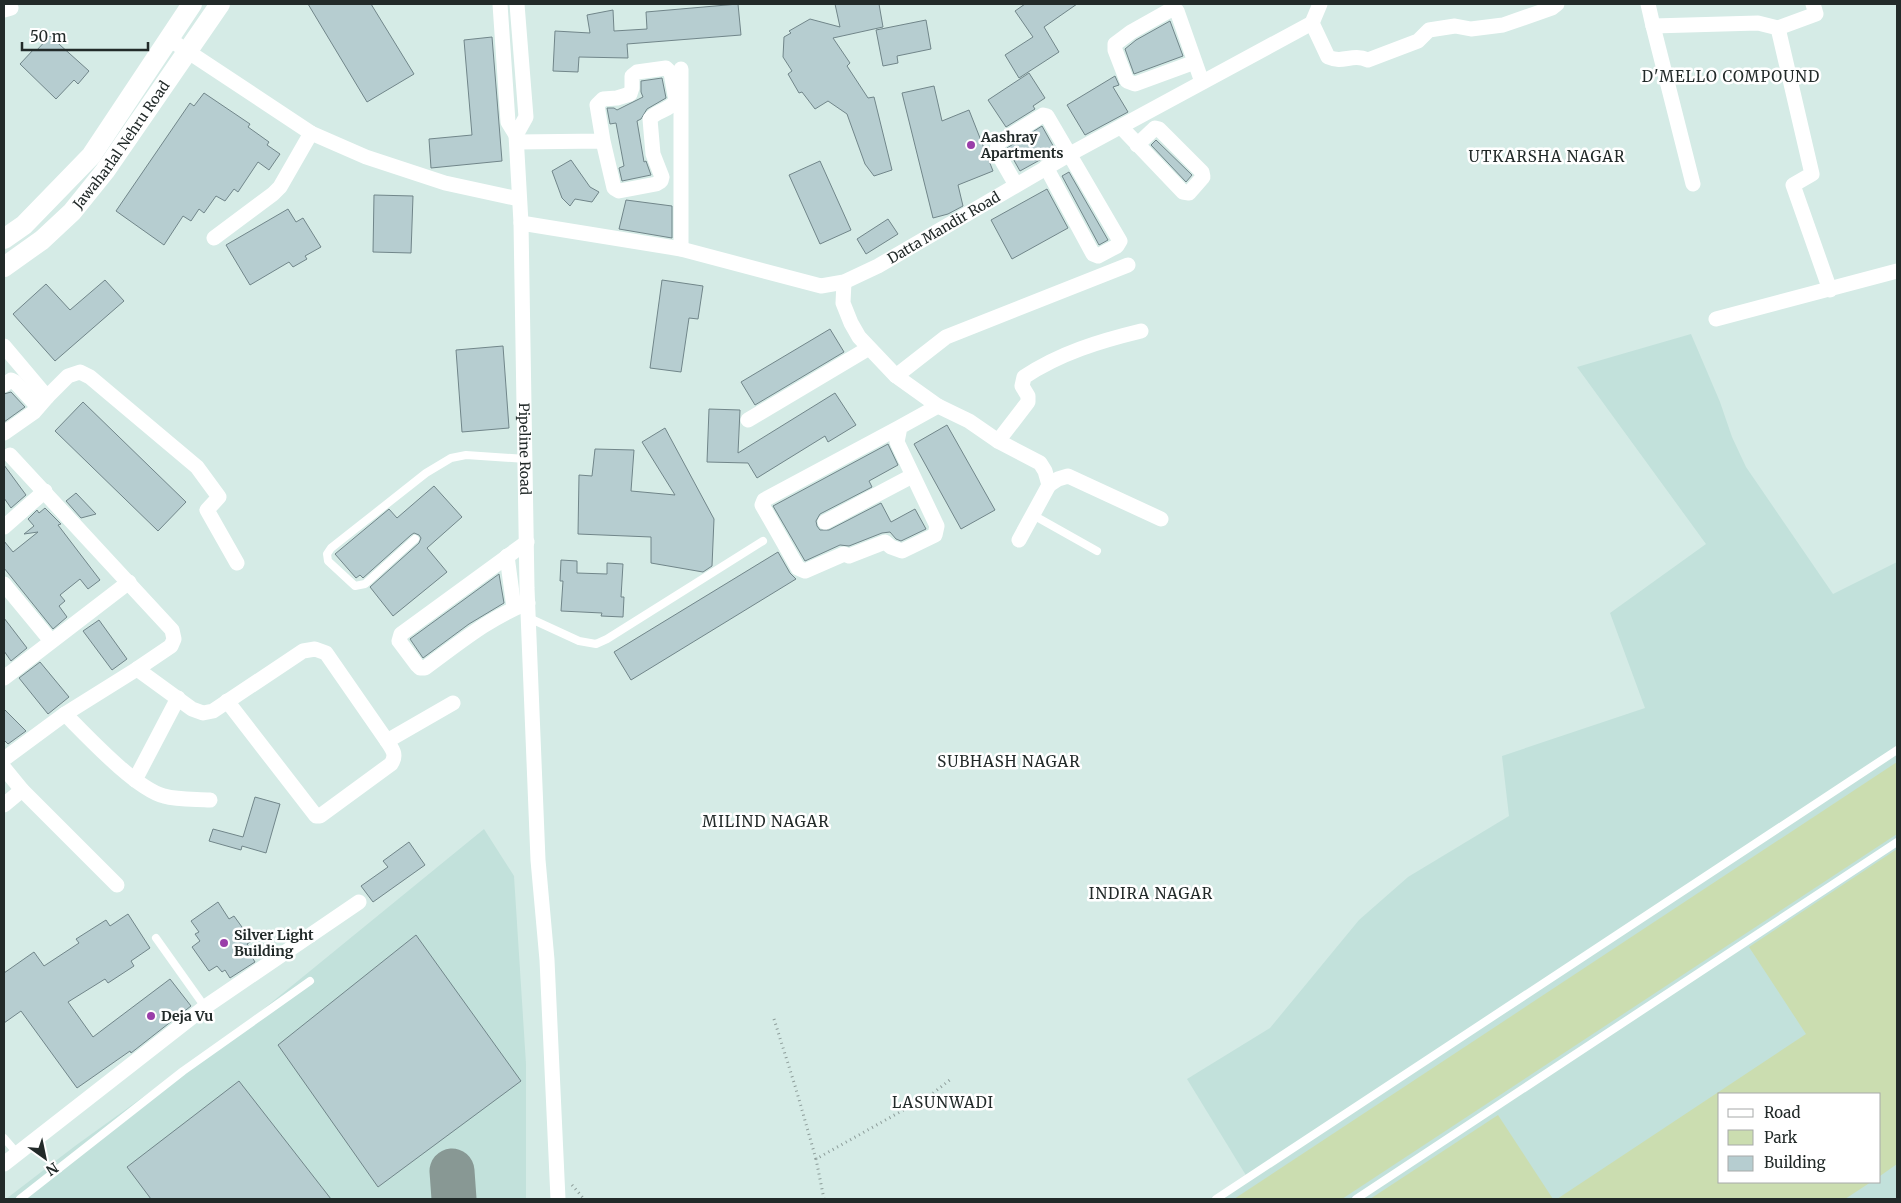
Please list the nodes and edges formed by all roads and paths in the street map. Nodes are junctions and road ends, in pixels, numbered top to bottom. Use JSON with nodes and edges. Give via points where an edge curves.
{"nodes":[{"id":1,"x":192,"y":4,"type":"edge"},
{"id":2,"x":220,"y":4,"type":"edge"},
{"id":3,"x":500,"y":4,"type":"edge"},
{"id":4,"x":517,"y":4,"type":"edge"},
{"id":5,"x":1185,"y":4,"type":"edge"},
{"id":6,"x":1320,"y":4,"type":"edge"},
{"id":7,"x":1557,"y":4,"type":"edge"},
{"id":8,"x":1648,"y":4,"type":"edge"},
{"id":9,"x":1813,"y":4,"type":"edge"},
{"id":10,"x":1312,"y":23,"type":"junction"},
{"id":11,"x":1653,"y":26,"type":"junction"},
{"id":12,"x":1778,"y":28,"type":"junction"},
{"id":13,"x":169,"y":39,"type":"junction"},
{"id":14,"x":187,"y":52,"type":"junction"},
{"id":15,"x":1195,"y":62,"type":"junction"},
{"id":16,"x":681,"y":69,"type":"dead end"},
{"id":17,"x":1205,"y":80,"type":"junction"},
{"id":18,"x":1121,"y":126,"type":"junction"},
{"id":19,"x":312,"y":133,"type":"junction"},
{"id":20,"x":516,"y":139,"type":"junction"},
{"id":21,"x":603,"y":141,"type":"junction"},
{"id":22,"x":1137,"y":145,"type":"dead end"},
{"id":23,"x":1073,"y":160,"type":"junction"},
{"id":24,"x":1050,"y":173,"type":"junction"},
{"id":25,"x":1693,"y":184,"type":"dead end"},
{"id":26,"x":1016,"y":185,"type":"junction"},
{"id":27,"x":519,"y":199,"type":"junction"},
{"id":28,"x":521,"y":223,"type":"junction"},
{"id":29,"x":214,"y":238,"type":"dead end"},
{"id":30,"x":4,"y":239,"type":"edge"},
{"id":31,"x":681,"y":249,"type":"junction"},
{"id":32,"x":1128,"y":265,"type":"dead end"},
{"id":33,"x":4,"y":267,"type":"edge"},
{"id":34,"x":1897,"y":271,"type":"edge"},
{"id":35,"x":844,"y":282,"type":"junction"},
{"id":36,"x":1830,"y":290,"type":"junction"},
{"id":37,"x":1716,"y":319,"type":"dead end"},
{"id":38,"x":1142,"y":330,"type":"dead end"},
{"id":39,"x":4,"y":346,"type":"edge"},
{"id":40,"x":869,"y":348,"type":"junction"},
{"id":41,"x":896,"y":376,"type":"junction"},
{"id":42,"x":4,"y":385,"type":"edge"},
{"id":43,"x":43,"y":402,"type":"junction"},
{"id":44,"x":938,"y":406,"type":"junction"},
{"id":45,"x":748,"y":420,"type":"dead end"},
{"id":46,"x":900,"y":428,"type":"junction"},
{"id":47,"x":4,"y":433,"type":"edge"},
{"id":48,"x":998,"y":441,"type":"junction"},
{"id":49,"x":10,"y":455,"type":"dead end"},
{"id":50,"x":526,"y":459,"type":"junction"},
{"id":51,"x":912,"y":476,"type":"junction"},
{"id":52,"x":1049,"y":486,"type":"junction"},
{"id":53,"x":45,"y":491,"type":"junction"},
{"id":54,"x":1033,"y":515,"type":"junction"},
{"id":55,"x":1161,"y":519,"type":"dead end"},
{"id":56,"x":824,"y":522,"type":"dead end"},
{"id":57,"x":4,"y":526,"type":"edge"},
{"id":58,"x":415,"y":539,"type":"dead end"},
{"id":59,"x":1019,"y":540,"type":"dead end"},
{"id":60,"x":763,"y":541,"type":"dead end"},
{"id":61,"x":527,"y":542,"type":"junction"},
{"id":62,"x":1096,"y":551,"type":"dead end"},
{"id":63,"x":507,"y":556,"type":"junction"},
{"id":64,"x":237,"y":563,"type":"dead end"},
{"id":65,"x":129,"y":582,"type":"junction"},
{"id":66,"x":4,"y":584,"type":"edge"},
{"id":67,"x":521,"y":599,"type":"junction"},
{"id":68,"x":529,"y":618,"type":"junction"},
{"id":69,"x":51,"y":641,"type":"junction"},
{"id":70,"x":137,"y":669,"type":"junction"},
{"id":71,"x":4,"y":678,"type":"edge"},
{"id":72,"x":178,"y":698,"type":"junction"},
{"id":73,"x":228,"y":701,"type":"junction"},
{"id":74,"x":453,"y":703,"type":"dead end"},
{"id":75,"x":65,"y":714,"type":"junction"},
{"id":76,"x":387,"y":741,"type":"junction"},
{"id":77,"x":1897,"y":750,"type":"edge"},
{"id":78,"x":4,"y":759,"type":"edge"},
{"id":79,"x":4,"y":768,"type":"edge"},
{"id":80,"x":135,"y":780,"type":"junction"},
{"id":81,"x":22,"y":790,"type":"junction"},
{"id":82,"x":210,"y":800,"type":"dead end"},
{"id":83,"x":4,"y":805,"type":"edge"},
{"id":84,"x":1897,"y":842,"type":"edge"},
{"id":85,"x":117,"y":885,"type":"dead end"},
{"id":86,"x":358,"y":902,"type":"dead end"},
{"id":87,"x":156,"y":938,"type":"dead end"},
{"id":88,"x":310,"y":981,"type":"dead end"},
{"id":89,"x":206,"y":1007,"type":"junction"},
{"id":90,"x":774,"y":1018,"type":"dead end"},
{"id":91,"x":951,"y":1079,"type":"dead end"},
{"id":92,"x":4,"y":1138,"type":"edge"},
{"id":93,"x":17,"y":1153,"type":"junction"},
{"id":94,"x":816,"y":1159,"type":"junction"},
{"id":95,"x":4,"y":1164,"type":"edge"},
{"id":96,"x":20,"y":1199,"type":"edge"},
{"id":97,"x":558,"y":1199,"type":"edge"},
{"id":98,"x":824,"y":1199,"type":"edge"},
{"id":99,"x":1216,"y":1199,"type":"edge"},
{"id":100,"x":1356,"y":1199,"type":"edge"}],
"edges":[{"from":1,"to":13,"type":"main road","name":"Jawaharlal Nehru Road"},
{"from":2,"to":14,"type":"main road","name":"Jawaharlal Nehru Road"},
{"from":3,"to":20,"type":"street","name":"Pipeline Road","via":[[508,122]]},
{"from":4,"to":20,"type":"street","name":"Pipeline Road","via":[[526,117]]},
{"from":5,"to":17,"type":"street"},
{"from":6,"to":10,"type":"street"},
{"from":7,"to":10,"type":"street","via":[[1503,25],[1429,30],[1418,41],[1368,60],[1358,56],[1336,61],[1328,57]]},
{"from":8,"to":11,"type":"street"},
{"from":9,"to":12,"type":"street","via":[[1816,14]]},
{"from":10,"to":17,"type":"street","name":"Datta Mandir Road"},
{"from":11,"to":12,"type":"street","via":[[1758,23]]},
{"from":11,"to":25,"type":"street"},
{"from":12,"to":36,"type":"street","via":[[1812,174],[1793,185]]},
{"from":13,"to":14,"type":"street"},
{"from":13,"to":30,"type":"main road","name":"Jawaharlal Nehru Road","via":[[91,156],[24,225]]},
{"from":14,"to":19,"type":"street"},
{"from":14,"to":33,"type":"main road","name":"Jawaharlal Nehru Road","via":[[72,212],[42,240]]},
{"from":15,"to":15,"type":"street","via":[[1177,11],[1172,9],[1115,44],[1128,81],[1135,84]]},
{"from":15,"to":17,"type":"street"},
{"from":16,"to":31,"type":"street"},
{"from":17,"to":18,"type":"street","name":"Datta Mandir Road"},
{"from":18,"to":22,"type":"street"},
{"from":18,"to":23,"type":"street","name":"Datta Mandir Road"},
{"from":19,"to":27,"type":"street","via":[[366,157],[445,183]]},
{"from":19,"to":29,"type":"street","via":[[280,187]]},
{"from":20,"to":21,"type":"street"},
{"from":20,"to":27,"type":"street","name":"Pipeline Road"},
{"from":21,"to":21,"type":"street","via":[[597,105],[603,99],[630,94],[632,76],[636,72],[666,68],[671,73],[676,101],[650,119],[653,154],[661,181],[619,191],[614,188]]},
{"from":23,"to":24,"type":"street","name":"Datta Mandir Road"},
{"from":23,"to":24,"type":"street","via":[[1120,242],[1117,246],[1098,256],[1093,254]]},
{"from":23,"to":26,"type":"street","via":[[1047,116],[1043,115],[998,143],[998,152]]},
{"from":24,"to":26,"type":"street","name":"Datta Mandir Road"},
{"from":26,"to":35,"type":"street","name":"Datta Mandir Road","via":[[878,266]]},
{"from":27,"to":28,"type":"street","name":"Pipeline Road"},
{"from":28,"to":31,"type":"street","name":"Datta Mandir Road"},
{"from":28,"to":50,"type":"street","name":"Pipeline Road"},
{"from":31,"to":35,"type":"street","name":"Datta Mandir Road","via":[[821,286]]},
{"from":32,"to":41,"type":"street","via":[[946,337]]},
{"from":34,"to":36,"type":"street"},
{"from":35,"to":40,"type":"street","via":[[843,303],[859,337]]},
{"from":36,"to":37,"type":"street"},
{"from":38,"to":48,"type":"street","via":[[1094,343],[1024,377],[1022,386],[1028,402]]},
{"from":39,"to":43,"type":"street"},
{"from":40,"to":41,"type":"street"},
{"from":40,"to":45,"type":"street"},
{"from":41,"to":44,"type":"street"},
{"from":42,"to":43,"type":"street","via":[[12,380]]},
{"from":43,"to":47,"type":"street"},
{"from":43,"to":64,"type":"street","via":[[68,376],[80,372],[90,377],[197,467],[219,497],[207,510]]},
{"from":44,"to":46,"type":"street"},
{"from":44,"to":48,"type":"street","via":[[969,421]]},
{"from":46,"to":51,"type":"street","via":[[897,442]]},
{"from":46,"to":51,"type":"street","via":[[764,500],[762,505],[798,568],[805,571],[844,554],[850,556],[885,542],[902,551],[935,535],[937,526]]},
{"from":48,"to":52,"type":"street","via":[[1040,463]]},
{"from":49,"to":53,"type":"street"},
{"from":50,"to":58,"type":"lane","via":[[466,455],[451,458],[331,548],[327,554],[328,561],[355,586],[365,584]]},
{"from":50,"to":61,"type":"street","name":"Pipeline Road"},
{"from":51,"to":56,"type":"street"},
{"from":52,"to":54,"type":"street"},
{"from":52,"to":55,"type":"street","via":[[1058,478],[1068,476]]},
{"from":53,"to":57,"type":"street"},
{"from":53,"to":65,"type":"street"},
{"from":54,"to":59,"type":"street"},
{"from":54,"to":62,"type":"lane"},
{"from":60,"to":68,"type":"lane","via":[[596,644],[579,641]]},
{"from":61,"to":63,"type":"street"},
{"from":61,"to":67,"type":"street","name":"Pipeline Road"},
{"from":63,"to":67,"type":"street"},
{"from":63,"to":67,"type":"street","via":[[401,634],[399,641],[417,665],[425,668]]},
{"from":65,"to":69,"type":"street"},
{"from":65,"to":70,"type":"street","via":[[172,630],[174,639],[170,646]]},
{"from":66,"to":69,"type":"street"},
{"from":67,"to":68,"type":"street","name":"Pipeline Road"},
{"from":68,"to":97,"type":"street","name":"Pipeline Road","via":[[538,860],[548,979]]},
{"from":69,"to":71,"type":"street"},
{"from":70,"to":72,"type":"street"},
{"from":70,"to":75,"type":"street"},
{"from":72,"to":73,"type":"street","via":[[203,713]]},
{"from":72,"to":80,"type":"street"},
{"from":73,"to":76,"type":"street","via":[[303,651],[315,649],[326,653]]},
{"from":73,"to":76,"type":"street","via":[[316,816],[391,764],[394,752]]},
{"from":74,"to":76,"type":"street"},
{"from":75,"to":78,"type":"street"},
{"from":75,"to":80,"type":"street"},
{"from":77,"to":99,"type":"lane"},
{"from":79,"to":81,"type":"street"},
{"from":80,"to":82,"type":"street","via":[[165,797]]},
{"from":81,"to":83,"type":"street"},
{"from":81,"to":85,"type":"street"},
{"from":84,"to":100,"type":"lane"},
{"from":86,"to":89,"type":"street"},
{"from":87,"to":89,"type":"lane"},
{"from":88,"to":96,"type":"lane","via":[[183,1071]]},
{"from":89,"to":93,"type":"street"},
{"from":90,"to":94,"type":"path"},
{"from":91,"to":94,"type":"path","via":[[932,1094]]},
{"from":92,"to":93,"type":"lane"},
{"from":93,"to":95,"type":"street"},
{"from":94,"to":98,"type":"path"}]}
